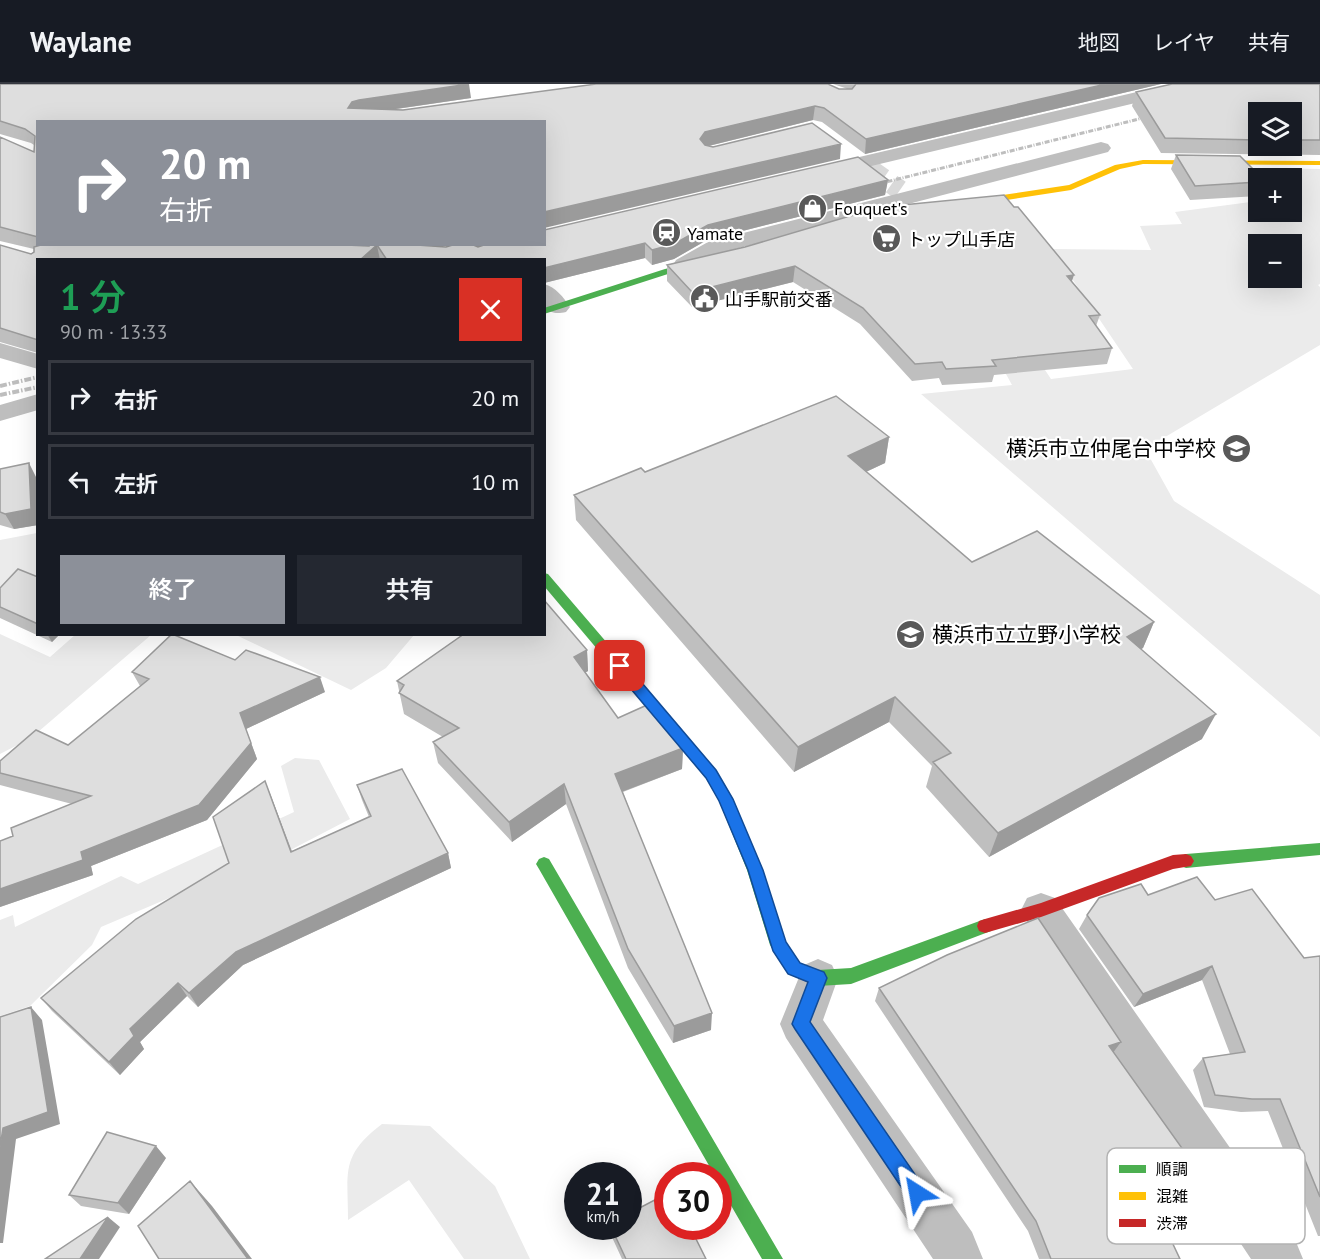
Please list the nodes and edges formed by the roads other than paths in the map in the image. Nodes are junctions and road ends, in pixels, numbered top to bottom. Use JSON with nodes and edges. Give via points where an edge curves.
{"nodes":[{"id":1,"x":1194,"y":84,"type":"edge"},
{"id":2,"x":1101,"y":148,"type":"dead end"},
{"id":3,"x":842,"y":149,"type":"dead end"},
{"id":4,"x":1320,"y":163,"type":"edge"},
{"id":5,"x":864,"y":165,"type":"junction"},
{"id":6,"x":807,"y":176,"type":"edge"},
{"id":7,"x":951,"y":205,"type":"edge"},
{"id":8,"x":684,"y":265,"type":"joint"},
{"id":9,"x":549,"y":303,"type":"edge"},
{"id":10,"x":0,"y":350,"type":"edge"},
{"id":11,"x":36,"y":361,"type":"edge"},
{"id":12,"x":36,"y":403,"type":"edge"},
{"id":13,"x":0,"y":413,"type":"edge"},
{"id":14,"x":546,"y":579,"type":"edge"},
{"id":15,"x":1320,"y":849,"type":"edge"},
{"id":16,"x":544,"y":864,"type":"dead end"},
{"id":17,"x":1041,"y":910,"type":"junction"},
{"id":18,"x":818,"y":978,"type":"junction"},
{"id":19,"x":1203,"y":1148,"type":"edge"},
{"id":20,"x":1269,"y":1244,"type":"edge"},
{"id":21,"x":773,"y":1259,"type":"edge"},
{"id":22,"x":959,"y":1259,"type":"edge"},
{"id":23,"x":1279,"y":1259,"type":"edge"}],
"edges":[{"from":1,"to":5,"type":"street"},
{"from":2,"to":8,"type":"street","via":[[716,247]]},
{"from":3,"to":5,"type":"street"},
{"from":4,"to":7,"type":"street","via":[[1143,162],[1118,167],[1071,187]]},
{"from":5,"to":6,"type":"street"},
{"from":8,"to":9,"type":"street"},
{"from":10,"to":11,"type":"street"},
{"from":12,"to":13,"type":"street"},
{"from":14,"to":18,"type":"street","via":[[711,774],[726,799],[755,870],[778,945],[794,969]]},
{"from":15,"to":17,"type":"street","via":[[1173,862]]},
{"from":16,"to":21,"type":"street"},
{"from":17,"to":18,"type":"street","via":[[970,930],[851,976]]},
{"from":17,"to":19,"type":"street"},
{"from":18,"to":22,"type":"street","via":[[801,1024]]},
{"from":20,"to":23,"type":"street"}]}
